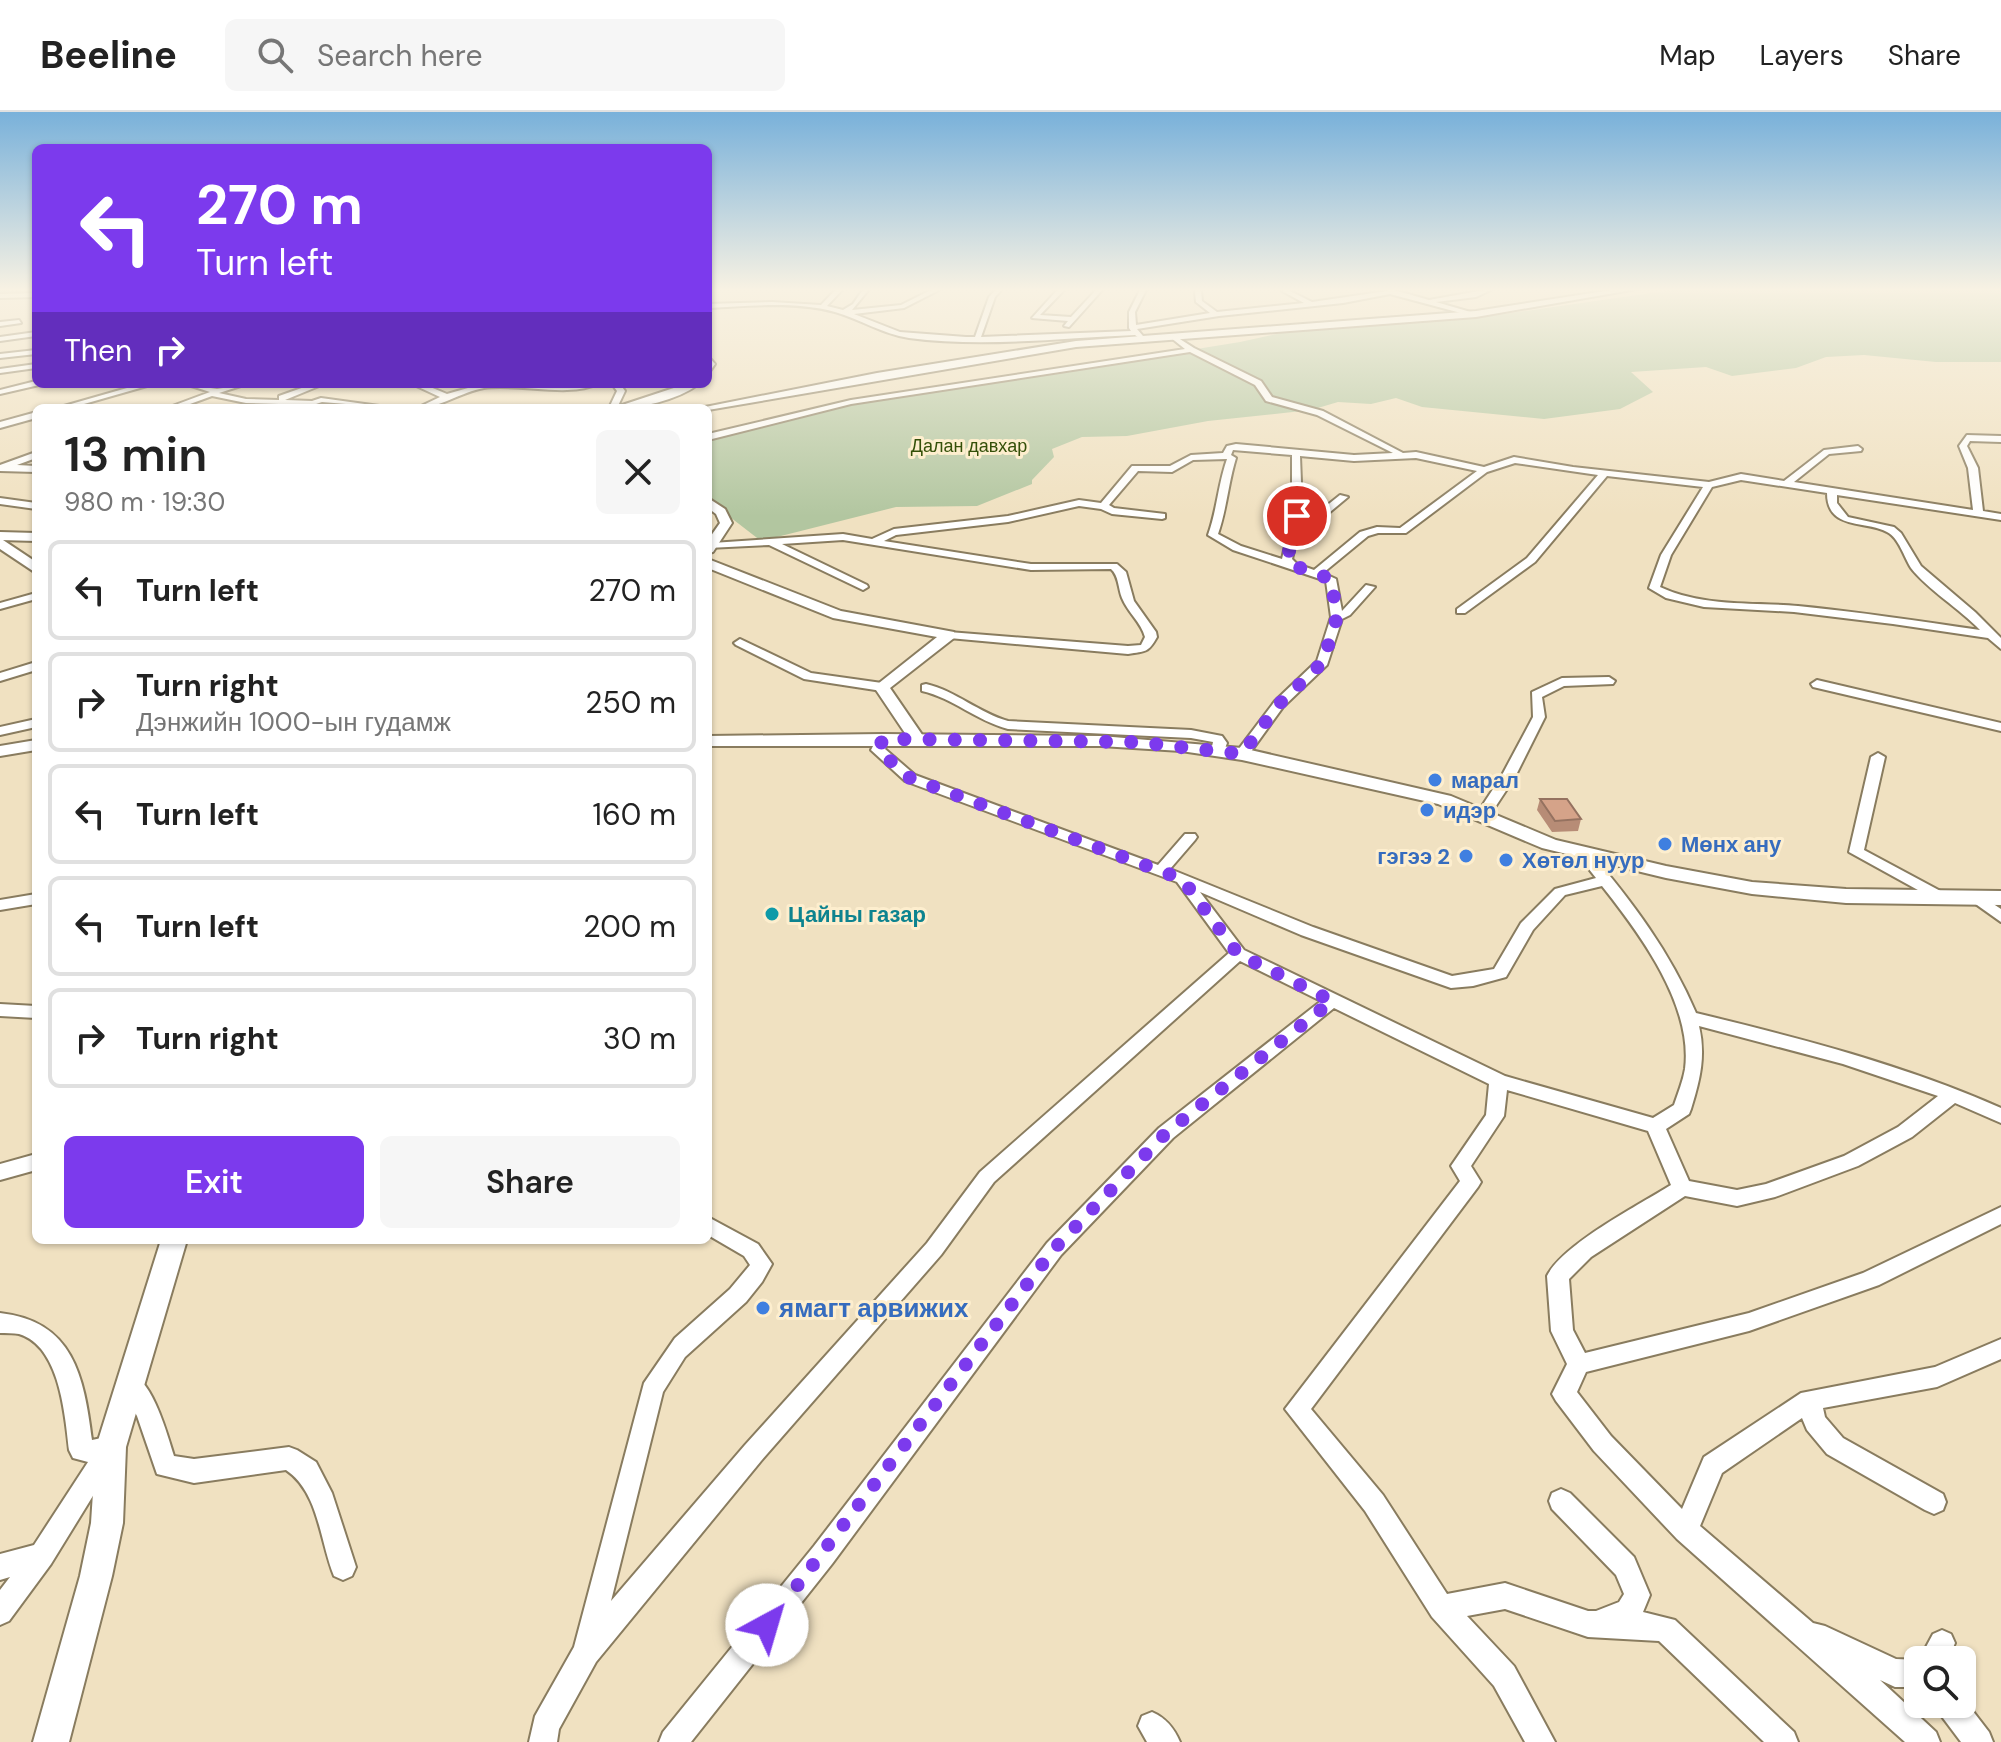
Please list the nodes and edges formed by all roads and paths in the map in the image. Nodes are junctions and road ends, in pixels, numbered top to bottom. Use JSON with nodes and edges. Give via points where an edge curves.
{"nodes":[{"id":1,"x":949,"y":364,"type":"edge"},
{"id":2,"x":1099,"y":364,"type":"edge"},
{"id":3,"x":1220,"y":364,"type":"edge"},
{"id":4,"x":32,"y":367,"type":"edge"},
{"id":5,"x":0,"y":371,"type":"edge"},
{"id":6,"x":32,"y":384,"type":"edge"},
{"id":7,"x":135,"y":388,"type":"edge"},
{"id":8,"x":202,"y":388,"type":"edge"},
{"id":9,"x":228,"y":388,"type":"edge"},
{"id":10,"x":309,"y":388,"type":"edge"},
{"id":11,"x":426,"y":388,"type":"edge"},
{"id":12,"x":478,"y":388,"type":"edge"},
{"id":13,"x":685,"y":388,"type":"edge"},
{"id":14,"x":0,"y":392,"type":"edge"},
{"id":15,"x":214,"y":392,"type":"junction"},
{"id":16,"x":445,"y":396,"type":"junction"},
{"id":17,"x":258,"y":402,"type":"junction"},
{"id":18,"x":269,"y":403,"type":"junction"},
{"id":19,"x":76,"y":404,"type":"edge"},
{"id":20,"x":182,"y":404,"type":"edge"},
{"id":21,"x":254,"y":404,"type":"edge"},
{"id":22,"x":356,"y":404,"type":"edge"},
{"id":23,"x":429,"y":404,"type":"edge"},
{"id":24,"x":632,"y":404,"type":"edge"},
{"id":25,"x":712,"y":407,"type":"edge"},
{"id":26,"x":32,"y":416,"type":"edge"},
{"id":27,"x":0,"y":425,"type":"edge"},
{"id":28,"x":712,"y":436,"type":"edge"},
{"id":29,"x":2001,"y":439,"type":"edge"},
{"id":30,"x":1858,"y":449,"type":"dead end"},
{"id":31,"x":1296,"y":453,"type":"junction"},
{"id":32,"x":1404,"y":455,"type":"junction"},
{"id":33,"x":32,"y":456,"type":"edge"},
{"id":34,"x":1226,"y":456,"type":"junction"},
{"id":35,"x":2,"y":467,"type":"edge"},
{"id":36,"x":32,"y":469,"type":"edge"},
{"id":37,"x":1484,"y":470,"type":"junction"},
{"id":38,"x":1604,"y":474,"type":"junction"},
{"id":39,"x":1787,"y":483,"type":"junction"},
{"id":40,"x":1709,"y":485,"type":"junction"},
{"id":41,"x":1832,"y":491,"type":"junction"},
{"id":42,"x":1343,"y":497,"type":"dead end"},
{"id":43,"x":0,"y":501,"type":"edge"},
{"id":44,"x":32,"y":505,"type":"edge"},
{"id":45,"x":1103,"y":506,"type":"junction"},
{"id":46,"x":712,"y":509,"type":"edge"},
{"id":47,"x":1978,"y":513,"type":"junction"},
{"id":48,"x":1162,"y":516,"type":"dead end"},
{"id":49,"x":1297,"y":516,"type":"junction"},
{"id":50,"x":2001,"y":517,"type":"edge"},
{"id":51,"x":32,"y":538,"type":"edge"},
{"id":52,"x":873,"y":542,"type":"junction"},
{"id":53,"x":4,"y":543,"type":"edge"},
{"id":54,"x":32,"y":544,"type":"edge"},
{"id":55,"x":773,"y":544,"type":"junction"},
{"id":56,"x":712,"y":545,"type":"edge"},
{"id":57,"x":712,"y":548,"type":"edge"},
{"id":58,"x":712,"y":565,"type":"edge"},
{"id":59,"x":1292,"y":565,"type":"junction"},
{"id":60,"x":32,"y":566,"type":"edge"},
{"id":61,"x":1315,"y":574,"type":"junction"},
{"id":62,"x":863,"y":587,"type":"dead end"},
{"id":63,"x":1370,"y":587,"type":"dead end"},
{"id":64,"x":32,"y":597,"type":"edge"},
{"id":65,"x":0,"y":606,"type":"edge"},
{"id":66,"x":1461,"y":611,"type":"dead end"},
{"id":67,"x":1337,"y":617,"type":"junction"},
{"id":68,"x":949,"y":635,"type":"junction"},
{"id":69,"x":1991,"y":635,"type":"junction"},
{"id":70,"x":740,"y":643,"type":"dead end"},
{"id":71,"x":2001,"y":645,"type":"edge"},
{"id":72,"x":32,"y":667,"type":"edge"},
{"id":73,"x":0,"y":677,"type":"edge"},
{"id":74,"x":1609,"y":681,"type":"dead end"},
{"id":75,"x":1817,"y":684,"type":"dead end"},
{"id":76,"x":882,"y":687,"type":"junction"},
{"id":77,"x":926,"y":688,"type":"dead end"},
{"id":78,"x":32,"y":724,"type":"edge"},
{"id":79,"x":2001,"y":727,"type":"edge"},
{"id":80,"x":0,"y":731,"type":"edge"},
{"id":81,"x":883,"y":739,"type":"junction"},
{"id":82,"x":917,"y":739,"type":"junction"},
{"id":83,"x":712,"y":741,"type":"edge"},
{"id":84,"x":32,"y":746,"type":"edge"},
{"id":85,"x":0,"y":751,"type":"edge"},
{"id":86,"x":1218,"y":751,"type":"junction"},
{"id":87,"x":1242,"y":754,"type":"junction"},
{"id":88,"x":1878,"y":757,"type":"dead end"},
{"id":89,"x":1483,"y":815,"type":"junction"},
{"id":90,"x":1190,"y":837,"type":"dead end"},
{"id":91,"x":1584,"y":854,"type":"junction"},
{"id":92,"x":1161,"y":871,"type":"junction"},
{"id":93,"x":1182,"y":879,"type":"junction"},
{"id":94,"x":1606,"y":880,"type":"junction"},
{"id":95,"x":1941,"y":897,"type":"junction"},
{"id":96,"x":32,"y":900,"type":"edge"},
{"id":97,"x":0,"y":905,"type":"edge"},
{"id":98,"x":1998,"y":912,"type":"edge"},
{"id":99,"x":1238,"y":954,"type":"junction"},
{"id":100,"x":1332,"y":1001,"type":"junction"},
{"id":101,"x":0,"y":1010,"type":"edge"},
{"id":102,"x":32,"y":1012,"type":"edge"},
{"id":103,"x":1690,"y":1018,"type":"junction"},
{"id":104,"x":1499,"y":1081,"type":"junction"},
{"id":105,"x":1954,"y":1094,"type":"junction"},
{"id":106,"x":2001,"y":1116,"type":"edge"},
{"id":107,"x":1655,"y":1126,"type":"junction"},
{"id":108,"x":32,"y":1163,"type":"edge"},
{"id":109,"x":0,"y":1172,"type":"edge"},
{"id":110,"x":1682,"y":1188,"type":"junction"},
{"id":111,"x":2001,"y":1215,"type":"edge"},
{"id":112,"x":712,"y":1227,"type":"edge"},
{"id":113,"x":172,"y":1244,"type":"edge"},
{"id":114,"x":0,"y":1323,"type":"edge"},
{"id":115,"x":2001,"y":1349,"type":"edge"},
{"id":116,"x":1579,"y":1364,"type":"junction"},
{"id":117,"x":130,"y":1383,"type":"junction"},
{"id":118,"x":1809,"y":1400,"type":"junction"},
{"id":119,"x":111,"y":1447,"type":"junction"},
{"id":120,"x":1561,"y":1501,"type":"dead end"},
{"id":121,"x":1934,"y":1502,"type":"dead end"},
{"id":122,"x":1686,"y":1530,"type":"junction"},
{"id":123,"x":42,"y":1555,"type":"junction"},
{"id":124,"x":0,"y":1567,"type":"edge"},
{"id":125,"x":343,"y":1567,"type":"dead end"},
{"id":126,"x":1441,"y":1608,"type":"junction"},
{"id":127,"x":0,"y":1612,"type":"edge"},
{"id":128,"x":1588,"y":1624,"type":"junction"},
{"id":129,"x":1802,"y":1630,"type":"junction"},
{"id":130,"x":586,"y":1652,"type":"junction"},
{"id":131,"x":1904,"y":1674,"type":"edge"},
{"id":132,"x":1961,"y":1718,"type":"edge"},
{"id":133,"x":1539,"y":1741,"type":"edge"},
{"id":134,"x":51,"y":1742,"type":"edge"},
{"id":135,"x":543,"y":1742,"type":"edge"},
{"id":136,"x":673,"y":1742,"type":"edge"},
{"id":137,"x":1784,"y":1742,"type":"edge"},
{"id":138,"x":1926,"y":1742,"type":"edge"},
{"id":139,"x":1979,"y":1742,"type":"edge"}],
"edges":[{"from":1,"to":25,"type":"street"},
{"from":2,"to":28,"type":"street","via":[[851,402]]},
{"from":3,"to":32,"type":"street","via":[[1258,383],[1269,399],[1328,416]]},
{"from":4,"to":5,"type":"street"},
{"from":6,"to":14,"type":"street"},
{"from":7,"to":19,"type":"street"},
{"from":8,"to":15,"type":"street"},
{"from":9,"to":15,"type":"street"},
{"from":10,"to":18,"type":"street"},
{"from":11,"to":16,"type":"street"},
{"from":12,"to":16,"type":"street"},
{"from":13,"to":24,"type":"street"},
{"from":15,"to":17,"type":"street"},
{"from":15,"to":20,"type":"street"},
{"from":16,"to":23,"type":"street"},
{"from":17,"to":18,"type":"street"},
{"from":17,"to":21,"type":"street"},
{"from":18,"to":22,"type":"street"},
{"from":26,"to":27,"type":"street"},
{"from":29,"to":47,"type":"street","via":[[1967,438],[1963,446],[1973,468]]},
{"from":30,"to":39,"type":"street","via":[[1827,452]]},
{"from":31,"to":32,"type":"street"},
{"from":31,"to":34,"type":"street","via":[[1236,447]]},
{"from":31,"to":49,"type":"street"},
{"from":32,"to":37,"type":"street"},
{"from":33,"to":35,"type":"street"},
{"from":34,"to":45,"type":"street","via":[[1197,455],[1172,469],[1135,468]]},
{"from":34,"to":59,"type":"street","via":[[1232,458],[1213,535]]},
{"from":35,"to":36,"type":"street"},
{"from":37,"to":38,"type":"street","via":[[1524,460]]},
{"from":37,"to":61,"type":"street","via":[[1402,531],[1364,534]]},
{"from":38,"to":40,"type":"street"},
{"from":38,"to":66,"type":"street","via":[[1531,560]]},
{"from":39,"to":40,"type":"street","via":[[1741,477]]},
{"from":39,"to":41,"type":"street"},
{"from":40,"to":69,"type":"street","via":[[1666,555],[1654,588],[1665,594]]},
{"from":41,"to":47,"type":"street"},
{"from":41,"to":69,"type":"street","via":[[1832,503],[1845,519],[1890,529],[1917,568]]},
{"from":42,"to":49,"type":"street","via":[[1327,510],[1306,510]]},
{"from":43,"to":44,"type":"street"},
{"from":45,"to":48,"type":"street"},
{"from":45,"to":52,"type":"street","via":[[1079,503],[1008,519],[894,532]]},
{"from":46,"to":56,"type":"street","via":[[726,523]]},
{"from":47,"to":50,"type":"street"},
{"from":49,"to":59,"type":"street","via":[[1287,560]]},
{"from":51,"to":53,"type":"street"},
{"from":52,"to":55,"type":"street","via":[[826,537]]},
{"from":52,"to":68,"type":"street","via":[[1031,567],[1113,566],[1121,572],[1132,608],[1149,625],[1151,637],[1145,648],[1128,650]]},
{"from":53,"to":54,"type":"street"},
{"from":53,"to":60,"type":"main road"},
{"from":55,"to":57,"type":"street"},
{"from":55,"to":62,"type":"street"},
{"from":58,"to":68,"type":"street","via":[[838,615]]},
{"from":59,"to":61,"type":"street"},
{"from":61,"to":67,"type":"street","via":[[1331,579]]},
{"from":63,"to":67,"type":"street"},
{"from":64,"to":65,"type":"street"},
{"from":67,"to":87,"type":"street","via":[[1323,662],[1279,704]]},
{"from":68,"to":76,"type":"street"},
{"from":69,"to":71,"type":"street"},
{"from":70,"to":76,"type":"street","via":[[808,676]]},
{"from":72,"to":73,"type":"street"},
{"from":74,"to":89,"type":"street","via":[[1562,682],[1536,695],[1539,717]]},
{"from":75,"to":79,"type":"street"},
{"from":76,"to":82,"type":"street"},
{"from":77,"to":86,"type":"street","via":[[1008,725],[1191,734],[1217,739]]},
{"from":78,"to":80,"type":"street"},
{"from":81,"to":82,"type":"main road"},
{"from":81,"to":83,"type":"main road"},
{"from":81,"to":92,"type":"street","via":[[878,750],[910,778]]},
{"from":82,"to":86,"type":"main road","via":[[1101,741]]},
{"from":84,"to":85,"type":"street"},
{"from":86,"to":87,"type":"main road"},
{"from":87,"to":89,"type":"main road","via":[[1444,800]]},
{"from":88,"to":95,"type":"street","via":[[1856,852]]},
{"from":89,"to":91,"type":"main road"},
{"from":90,"to":92,"type":"street"},
{"from":91,"to":94,"type":"street"},
{"from":91,"to":95,"type":"main road","via":[[1752,888]]},
{"from":92,"to":93,"type":"street"},
{"from":93,"to":94,"type":"street","via":[[1451,982],[1500,973],[1527,927],[1560,892]]},
{"from":93,"to":99,"type":"street"},
{"from":94,"to":103,"type":"street","via":[[1646,934]]},
{"from":95,"to":98,"type":"main road","via":[[1975,897]]},
{"from":96,"to":97,"type":"street"},
{"from":99,"to":100,"type":"street"},
{"from":99,"to":130,"type":"street","via":[[987,1177],[934,1249]]},
{"from":100,"to":104,"type":"street"},
{"from":100,"to":136,"type":"street","via":[[1166,1133],[1054,1249],[823,1555]]},
{"from":101,"to":102,"type":"street"},
{"from":103,"to":105,"type":"street","via":[[1796,1044]]},
{"from":103,"to":107,"type":"street","via":[[1694,1066],[1682,1109]]},
{"from":104,"to":107,"type":"street"},
{"from":104,"to":126,"type":"street","via":[[1495,1116],[1461,1166],[1471,1182],[1297,1409],[1374,1503]]},
{"from":105,"to":106,"type":"street"},
{"from":105,"to":110,"type":"street","via":[[1905,1132],[1851,1161],[1768,1191],[1737,1198]]},
{"from":107,"to":110,"type":"street"},
{"from":108,"to":109,"type":"street"},
{"from":110,"to":116,"type":"street","via":[[1584,1251],[1558,1276],[1562,1331]]},
{"from":111,"to":116,"type":"street","via":[[1871,1279],[1749,1322]]},
{"from":112,"to":130,"type":"street","via":[[751,1250],[761,1264],[753,1282],[687,1340],[652,1390]]},
{"from":113,"to":117,"type":"street"},
{"from":114,"to":119,"type":"street","via":[[17,1322],[55,1346],[75,1396],[81,1450]]},
{"from":115,"to":118,"type":"street","via":[[1937,1377]]},
{"from":116,"to":122,"type":"street","via":[[1564,1394]]},
{"from":117,"to":119,"type":"street"},
{"from":117,"to":125,"type":"street","via":[[147,1412],[166,1466],[194,1471],[289,1458],[307,1470],[323,1501]]},
{"from":118,"to":121,"type":"street","via":[[1815,1422],[1835,1446]]},
{"from":118,"to":122,"type":"street","via":[[1713,1465]]},
{"from":119,"to":123,"type":"street"},
{"from":119,"to":134,"type":"street","via":[[104,1536]]},
{"from":120,"to":128,"type":"street","via":[[1625,1566],[1637,1595],[1628,1613]]},
{"from":122,"to":129,"type":"street"},
{"from":123,"to":124,"type":"street"},
{"from":123,"to":127,"type":"street"},
{"from":126,"to":128,"type":"street","via":[[1505,1596]]},
{"from":126,"to":133,"type":"street","via":[[1504,1676]]},
{"from":128,"to":137,"type":"street","via":[[1666,1629]]},
{"from":129,"to":131,"type":"street"},
{"from":129,"to":138,"type":"street"},
{"from":130,"to":135,"type":"street","via":[[545,1726]]},
{"from":132,"to":139,"type":"street"}]}
